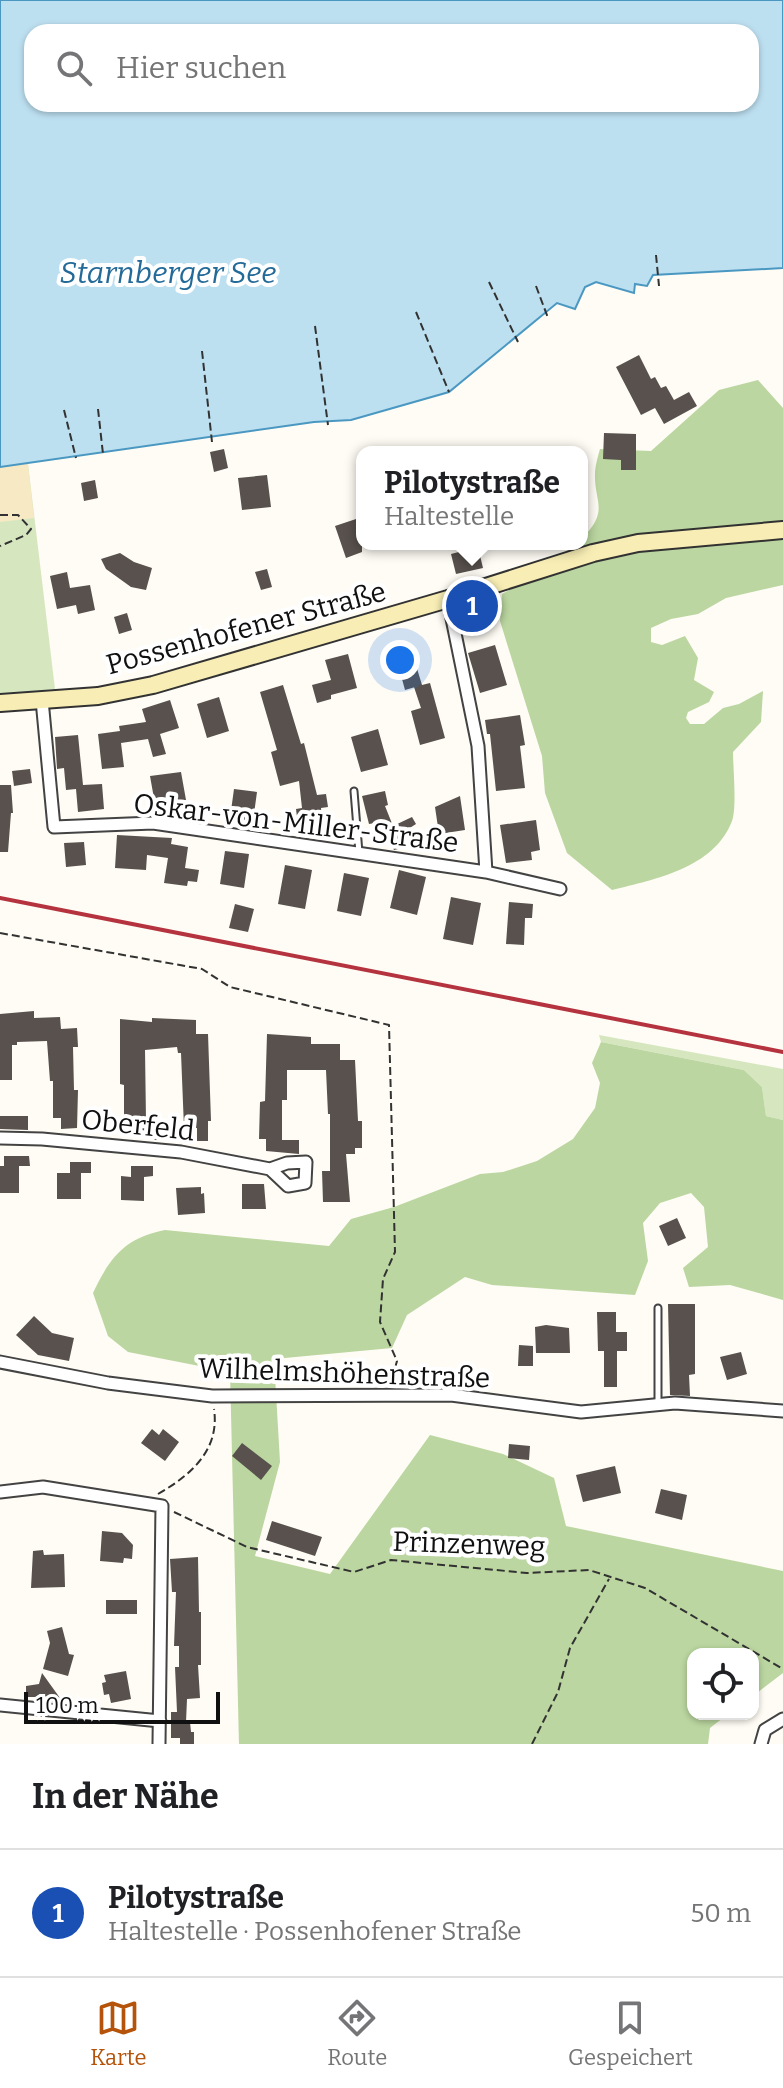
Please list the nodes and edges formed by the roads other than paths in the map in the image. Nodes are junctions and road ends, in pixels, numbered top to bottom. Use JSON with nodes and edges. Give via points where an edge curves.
{"nodes":[{"id":1,"x":783,"y":530,"type":"edge"},
{"id":2,"x":448,"y":599,"type":"junction"},
{"id":3,"x":42,"y":700,"type":"junction"},
{"id":4,"x":0,"y":703,"type":"edge"},
{"id":5,"x":354,"y":791,"type":"dead end"},
{"id":6,"x":359,"y":854,"type":"junction"},
{"id":7,"x":486,"y":872,"type":"junction"},
{"id":8,"x":560,"y":889,"type":"dead end"},
{"id":9,"x":0,"y":1138,"type":"edge"},
{"id":10,"x":270,"y":1169,"type":"dead end"},
{"id":11,"x":658,"y":1308,"type":"dead end"},
{"id":12,"x":0,"y":1362,"type":"edge"},
{"id":13,"x":658,"y":1404,"type":"junction"},
{"id":14,"x":783,"y":1411,"type":"edge"},
{"id":15,"x":0,"y":1492,"type":"edge"},
{"id":16,"x":0,"y":1705,"type":"edge"},
{"id":17,"x":783,"y":1719,"type":"edge"},
{"id":18,"x":160,"y":1721,"type":"junction"},
{"id":19,"x":159,"y":1744,"type":"edge"},
{"id":20,"x":761,"y":1744,"type":"edge"}],
"edges":[{"from":1,"to":2,"type":"main road","name":"Possenhofener Straße","via":[[638,543]]},
{"from":2,"to":3,"type":"main road","name":"Possenhofener Straße","via":[[153,685]]},
{"from":2,"to":7,"type":"street","via":[[478,746]]},
{"from":3,"to":4,"type":"main road","name":"Possenhofener Straße"},
{"from":3,"to":6,"type":"street","name":"Oskar-von-Miller-Straße","via":[[54,827],[153,823]]},
{"from":5,"to":6,"type":"lane"},
{"from":6,"to":7,"type":"street","name":"Oskar-von-Miller-Straße"},
{"from":7,"to":8,"type":"street","name":"Oskar-von-Miller-Straße"},
{"from":9,"to":10,"type":"street","name":"Oberfeld","via":[[181,1152]]},
{"from":11,"to":13,"type":"lane"},
{"from":12,"to":13,"type":"street","name":"Wilhelmshöhenstraße","via":[[212,1396],[451,1395],[581,1412]]},
{"from":13,"to":14,"type":"street","name":"Wilhelmshöhenstraße"},
{"from":15,"to":18,"type":"street","via":[[43,1487],[156,1504]]},
{"from":16,"to":18,"type":"street"},
{"from":17,"to":20,"type":"street","via":[[765,1730]]},
{"from":18,"to":19,"type":"street"}]}
